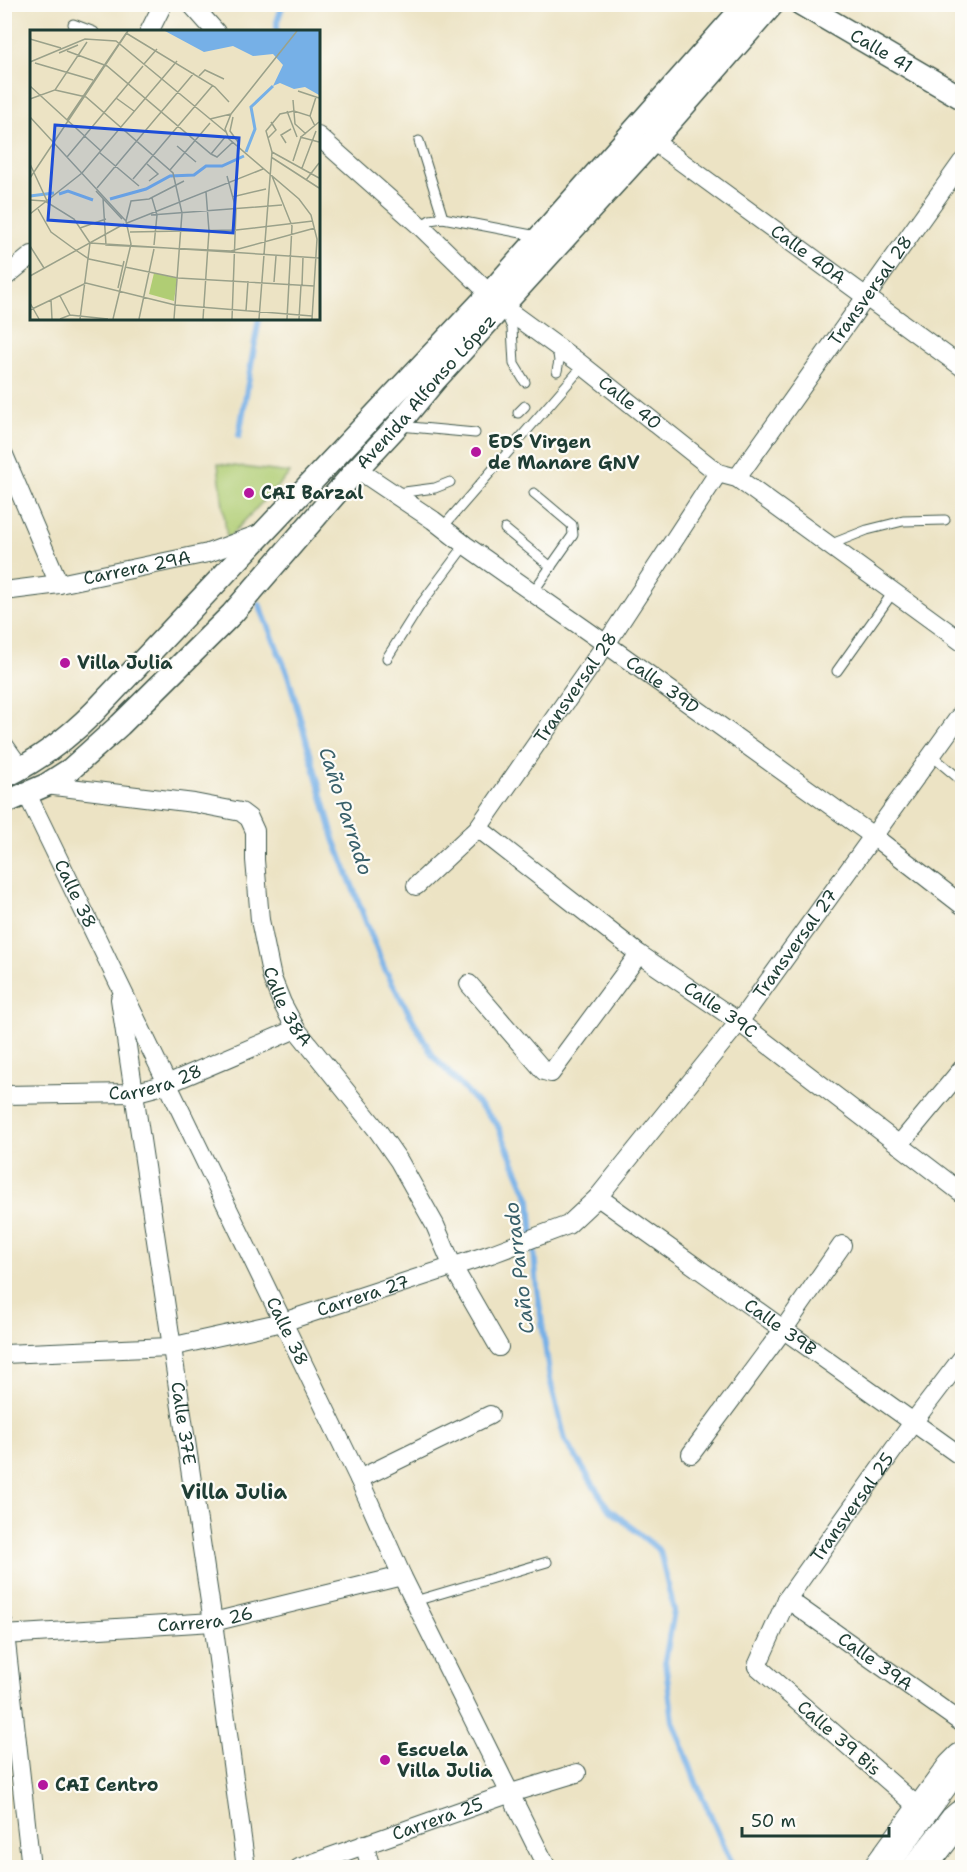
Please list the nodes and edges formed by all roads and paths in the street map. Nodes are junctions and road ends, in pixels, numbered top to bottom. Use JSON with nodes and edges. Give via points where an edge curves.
{"nodes":[{"id":1,"x":163,"y":4,"type":"edge"},
{"id":2,"x":191,"y":4,"type":"edge"},
{"id":3,"x":746,"y":4,"type":"edge"},
{"id":4,"x":773,"y":4,"type":"edge"},
{"id":5,"x":801,"y":4,"type":"edge"},
{"id":6,"x":73,"y":24,"type":"dead end"},
{"id":7,"x":89,"y":30,"type":"edge"},
{"id":8,"x":149,"y":30,"type":"edge"},
{"id":9,"x":214,"y":30,"type":"edge"},
{"id":10,"x":963,"y":98,"type":"edge"},
{"id":11,"x":419,"y":141,"type":"dead end"},
{"id":12,"x":654,"y":141,"type":"junction"},
{"id":13,"x":324,"y":142,"type":"edge"},
{"id":14,"x":963,"y":162,"type":"edge"},
{"id":15,"x":443,"y":218,"type":"junction"},
{"id":16,"x":420,"y":226,"type":"junction"},
{"id":17,"x":539,"y":237,"type":"junction"},
{"id":18,"x":30,"y":257,"type":"edge"},
{"id":19,"x":4,"y":278,"type":"edge"},
{"id":20,"x":866,"y":297,"type":"junction"},
{"id":21,"x":496,"y":301,"type":"junction"},
{"id":22,"x":557,"y":347,"type":"junction"},
{"id":23,"x":583,"y":366,"type":"junction"},
{"id":24,"x":963,"y":368,"type":"edge"},
{"id":25,"x":557,"y":371,"type":"dead end"},
{"id":26,"x":525,"y":382,"type":"dead end"},
{"id":27,"x":397,"y":426,"type":"junction"},
{"id":28,"x":475,"y":433,"type":"dead end"},
{"id":29,"x":4,"y":455,"type":"edge"},
{"id":30,"x":357,"y":469,"type":"junction"},
{"id":31,"x":718,"y":473,"type":"junction"},
{"id":32,"x":737,"y":478,"type":"junction"},
{"id":33,"x":450,"y":482,"type":"dead end"},
{"id":34,"x":394,"y":494,"type":"junction"},
{"id":35,"x":534,"y":494,"type":"dead end"},
{"id":36,"x":945,"y":520,"type":"dead end"},
{"id":37,"x":442,"y":528,"type":"junction"},
{"id":38,"x":505,"y":529,"type":"dead end"},
{"id":39,"x":266,"y":531,"type":"junction"},
{"id":40,"x":465,"y":545,"type":"junction"},
{"id":41,"x":829,"y":545,"type":"junction"},
{"id":42,"x":551,"y":567,"type":"junction"},
{"id":43,"x":59,"y":584,"type":"junction"},
{"id":44,"x":4,"y":591,"type":"edge"},
{"id":45,"x":894,"y":591,"type":"junction"},
{"id":46,"x":533,"y":592,"type":"junction"},
{"id":47,"x":963,"y":642,"type":"edge"},
{"id":48,"x":606,"y":644,"type":"junction"},
{"id":49,"x":387,"y":658,"type":"dead end"},
{"id":50,"x":837,"y":671,"type":"dead end"},
{"id":51,"x":963,"y":713,"type":"edge"},
{"id":52,"x":4,"y":745,"type":"edge"},
{"id":53,"x":930,"y":755,"type":"junction"},
{"id":54,"x":13,"y":773,"type":"edge"},
{"id":55,"x":963,"y":781,"type":"edge"},
{"id":56,"x":37,"y":789,"type":"junction"},
{"id":57,"x":4,"y":803,"type":"edge"},
{"id":58,"x":478,"y":828,"type":"junction"},
{"id":59,"x":873,"y":836,"type":"junction"},
{"id":60,"x":416,"y":886,"type":"dead end"},
{"id":61,"x":963,"y":905,"type":"edge"},
{"id":62,"x":639,"y":954,"type":"junction"},
{"id":63,"x":117,"y":981,"type":"junction"},
{"id":64,"x":469,"y":984,"type":"dead end"},
{"id":65,"x":739,"y":1022,"type":"junction"},
{"id":66,"x":296,"y":1029,"type":"junction"},
{"id":67,"x":963,"y":1069,"type":"edge"},
{"id":68,"x":167,"y":1084,"type":"junction"},
{"id":69,"x":134,"y":1093,"type":"junction"},
{"id":70,"x":4,"y":1095,"type":"edge"},
{"id":71,"x":899,"y":1145,"type":"junction"},
{"id":72,"x":963,"y":1192,"type":"edge"},
{"id":73,"x":598,"y":1197,"type":"junction"},
{"id":74,"x":842,"y":1245,"type":"dead end"},
{"id":75,"x":453,"y":1267,"type":"junction"},
{"id":76,"x":283,"y":1322,"type":"junction"},
{"id":77,"x":783,"y":1330,"type":"junction"},
{"id":78,"x":170,"y":1347,"type":"junction"},
{"id":79,"x":499,"y":1347,"type":"dead end"},
{"id":80,"x":4,"y":1354,"type":"edge"},
{"id":81,"x":963,"y":1358,"type":"edge"},
{"id":82,"x":490,"y":1415,"type":"dead end"},
{"id":83,"x":914,"y":1421,"type":"junction"},
{"id":84,"x":691,"y":1454,"type":"dead end"},
{"id":85,"x":963,"y":1457,"type":"edge"},
{"id":86,"x":359,"y":1479,"type":"junction"},
{"id":87,"x":546,"y":1562,"type":"dead end"},
{"id":88,"x":402,"y":1576,"type":"junction"},
{"id":89,"x":787,"y":1599,"type":"junction"},
{"id":90,"x":415,"y":1601,"type":"junction"},
{"id":91,"x":213,"y":1622,"type":"junction"},
{"id":92,"x":4,"y":1624,"type":"edge"},
{"id":93,"x":5,"y":1635,"type":"edge"},
{"id":94,"x":757,"y":1666,"type":"joint"},
{"id":95,"x":963,"y":1723,"type":"edge"},
{"id":96,"x":958,"y":1763,"type":"edge"},
{"id":97,"x":577,"y":1773,"type":"dead end"},
{"id":98,"x":510,"y":1793,"type":"junction"},
{"id":99,"x":921,"y":1811,"type":"junction"},
{"id":100,"x":959,"y":1819,"type":"edge"},
{"id":101,"x":364,"y":1844,"type":"junction"},
{"id":102,"x":31,"y":1868,"type":"edge"},
{"id":103,"x":246,"y":1868,"type":"edge"},
{"id":104,"x":298,"y":1868,"type":"edge"},
{"id":105,"x":371,"y":1868,"type":"edge"},
{"id":106,"x":547,"y":1868,"type":"edge"},
{"id":107,"x":880,"y":1868,"type":"edge"},
{"id":108,"x":919,"y":1868,"type":"edge"}],
"edges":[{"from":1,"to":8,"type":"street"},
{"from":2,"to":9,"type":"street"},
{"from":3,"to":17,"type":"street","name":"Avenida Alfonso López"},
{"from":4,"to":12,"type":"street","name":"Avenida Alfonso López"},
{"from":5,"to":10,"type":"street","name":"Calle 41"},
{"from":6,"to":7,"type":"lane"},
{"from":11,"to":15,"type":"lane"},
{"from":12,"to":20,"type":"street","name":"Calle 40A"},
{"from":12,"to":21,"type":"street","name":"Avenida Alfonso López"},
{"from":13,"to":16,"type":"street","name":"Calle 40"},
{"from":14,"to":20,"type":"street","name":"Transversal 28"},
{"from":15,"to":16,"type":"lane"},
{"from":15,"to":17,"type":"lane"},
{"from":16,"to":21,"type":"street","name":"Calle 40"},
{"from":17,"to":21,"type":"street","name":"Avenida Alfonso López"},
{"from":18,"to":19,"type":"street"},
{"from":20,"to":24,"type":"street","name":"Calle 40A"},
{"from":20,"to":32,"type":"street","name":"Transversal 28"},
{"from":21,"to":22,"type":"street","name":"Calle 40"},
{"from":21,"to":26,"type":"lane","via":[[512,328],[514,364]]},
{"from":21,"to":27,"type":"street","name":"Avenida Alfonso López"},
{"from":21,"to":39,"type":"street","name":"Avenida Alfonso López"},
{"from":22,"to":23,"type":"street","name":"Calle 40"},
{"from":22,"to":25,"type":"lane"},
{"from":23,"to":31,"type":"street","name":"Calle 40"},
{"from":23,"to":37,"type":"lane"},
{"from":27,"to":28,"type":"lane"},
{"from":27,"to":30,"type":"street","name":"Avenida Alfonso López"},
{"from":29,"to":43,"type":"street"},
{"from":30,"to":34,"type":"street","name":"Calle 39D"},
{"from":30,"to":56,"type":"street","name":"Avenida Alfonso López","via":[[232,614],[71,769]]},
{"from":31,"to":32,"type":"street","name":"Calle 40"},
{"from":31,"to":48,"type":"street","name":"Transversal 28"},
{"from":32,"to":41,"type":"street","name":"Calle 40"},
{"from":33,"to":34,"type":"lane","via":[[427,490]]},
{"from":34,"to":37,"type":"street","name":"Calle 39D"},
{"from":35,"to":42,"type":"lane","via":[[574,530]]},
{"from":36,"to":41,"type":"lane","via":[[903,521]]},
{"from":37,"to":40,"type":"street","name":"Calle 39D"},
{"from":38,"to":42,"type":"lane"},
{"from":39,"to":43,"type":"street","name":"Carrera 29A","via":[[208,553]]},
{"from":39,"to":54,"type":"street","name":"Avenida Alfonso López","via":[[79,728]]},
{"from":40,"to":46,"type":"street","name":"Calle 39D"},
{"from":40,"to":49,"type":"lane"},
{"from":41,"to":45,"type":"street","name":"Calle 40"},
{"from":42,"to":46,"type":"lane"},
{"from":43,"to":44,"type":"street","name":"Carrera 29A"},
{"from":45,"to":47,"type":"street","name":"Calle 40"},
{"from":45,"to":50,"type":"lane"},
{"from":46,"to":48,"type":"street","name":"Calle 39D"},
{"from":48,"to":58,"type":"street","name":"Transversal 28"},
{"from":48,"to":59,"type":"street","name":"Calle 39D"},
{"from":51,"to":53,"type":"street","name":"Transversal 27"},
{"from":52,"to":54,"type":"street"},
{"from":53,"to":55,"type":"lane"},
{"from":53,"to":59,"type":"street","name":"Transversal 27"},
{"from":56,"to":57,"type":"street","name":"Avenida Alfonso López"},
{"from":56,"to":63,"type":"street","name":"Calle 38"},
{"from":56,"to":66,"type":"street","name":"Calle 38A","via":[[194,803],[242,812],[249,818],[255,831],[256,890],[265,949],[272,978]]},
{"from":58,"to":60,"type":"street","name":"Transversal 28"},
{"from":58,"to":62,"type":"street","name":"Calle 39C"},
{"from":59,"to":61,"type":"street","name":"Calle 39D"},
{"from":59,"to":65,"type":"street","name":"Transversal 27"},
{"from":62,"to":64,"type":"street","via":[[553,1072],[544,1071]]},
{"from":62,"to":65,"type":"street","name":"Calle 39C"},
{"from":63,"to":68,"type":"street","name":"Calle 38"},
{"from":63,"to":69,"type":"street","name":"Calle 37E"},
{"from":65,"to":71,"type":"street","name":"Calle 39C"},
{"from":65,"to":73,"type":"street","name":"Transversal 27"},
{"from":66,"to":68,"type":"street","name":"Carrera 28"},
{"from":66,"to":75,"type":"street","name":"Calle 38A","via":[[399,1161],[435,1225]]},
{"from":67,"to":71,"type":"street"},
{"from":68,"to":69,"type":"street","name":"Carrera 28"},
{"from":68,"to":76,"type":"street","name":"Calle 38"},
{"from":69,"to":70,"type":"street","name":"Carrera 28"},
{"from":69,"to":78,"type":"street","name":"Calle 37E"},
{"from":71,"to":72,"type":"street","name":"Calle 39C"},
{"from":73,"to":75,"type":"street","name":"Carrera 27","via":[[568,1225]]},
{"from":73,"to":77,"type":"street","name":"Calle 39B"},
{"from":74,"to":77,"type":"street"},
{"from":75,"to":76,"type":"street","name":"Carrera 27"},
{"from":75,"to":79,"type":"street","name":"Calle 38A"},
{"from":76,"to":78,"type":"street","name":"Carrera 27"},
{"from":76,"to":86,"type":"street","name":"Calle 38"},
{"from":77,"to":83,"type":"street","name":"Calle 39B"},
{"from":77,"to":84,"type":"street"},
{"from":78,"to":80,"type":"street","name":"Carrera 27"},
{"from":78,"to":91,"type":"street","name":"Calle 37E"},
{"from":81,"to":83,"type":"street","name":"Transversal 25"},
{"from":82,"to":86,"type":"street"},
{"from":83,"to":85,"type":"street","name":"Calle 39B"},
{"from":83,"to":89,"type":"street","name":"Transversal 25"},
{"from":86,"to":88,"type":"street","name":"Calle 38"},
{"from":87,"to":90,"type":"lane"},
{"from":88,"to":90,"type":"street","name":"Calle 38"},
{"from":88,"to":91,"type":"street","name":"Carrera 26"},
{"from":89,"to":94,"type":"street","name":"Transversal 25"},
{"from":89,"to":95,"type":"street","name":"Calle 39A"},
{"from":90,"to":98,"type":"street","name":"Calle 38"},
{"from":91,"to":93,"type":"street","name":"Carrera 26"},
{"from":91,"to":103,"type":"street","name":"Calle 37E"},
{"from":92,"to":93,"type":"street"},
{"from":93,"to":102,"type":"street"},
{"from":94,"to":99,"type":"street","name":"Calle 39 Bis"},
{"from":96,"to":99,"type":"highway"},
{"from":97,"to":98,"type":"street","name":"Carrera 25"},
{"from":98,"to":101,"type":"street","name":"Carrera 25"},
{"from":98,"to":106,"type":"street","name":"Calle 38"},
{"from":99,"to":107,"type":"highway"},
{"from":100,"to":108,"type":"highway"},
{"from":101,"to":104,"type":"street","name":"Carrera 25"},
{"from":101,"to":105,"type":"street"}]}
